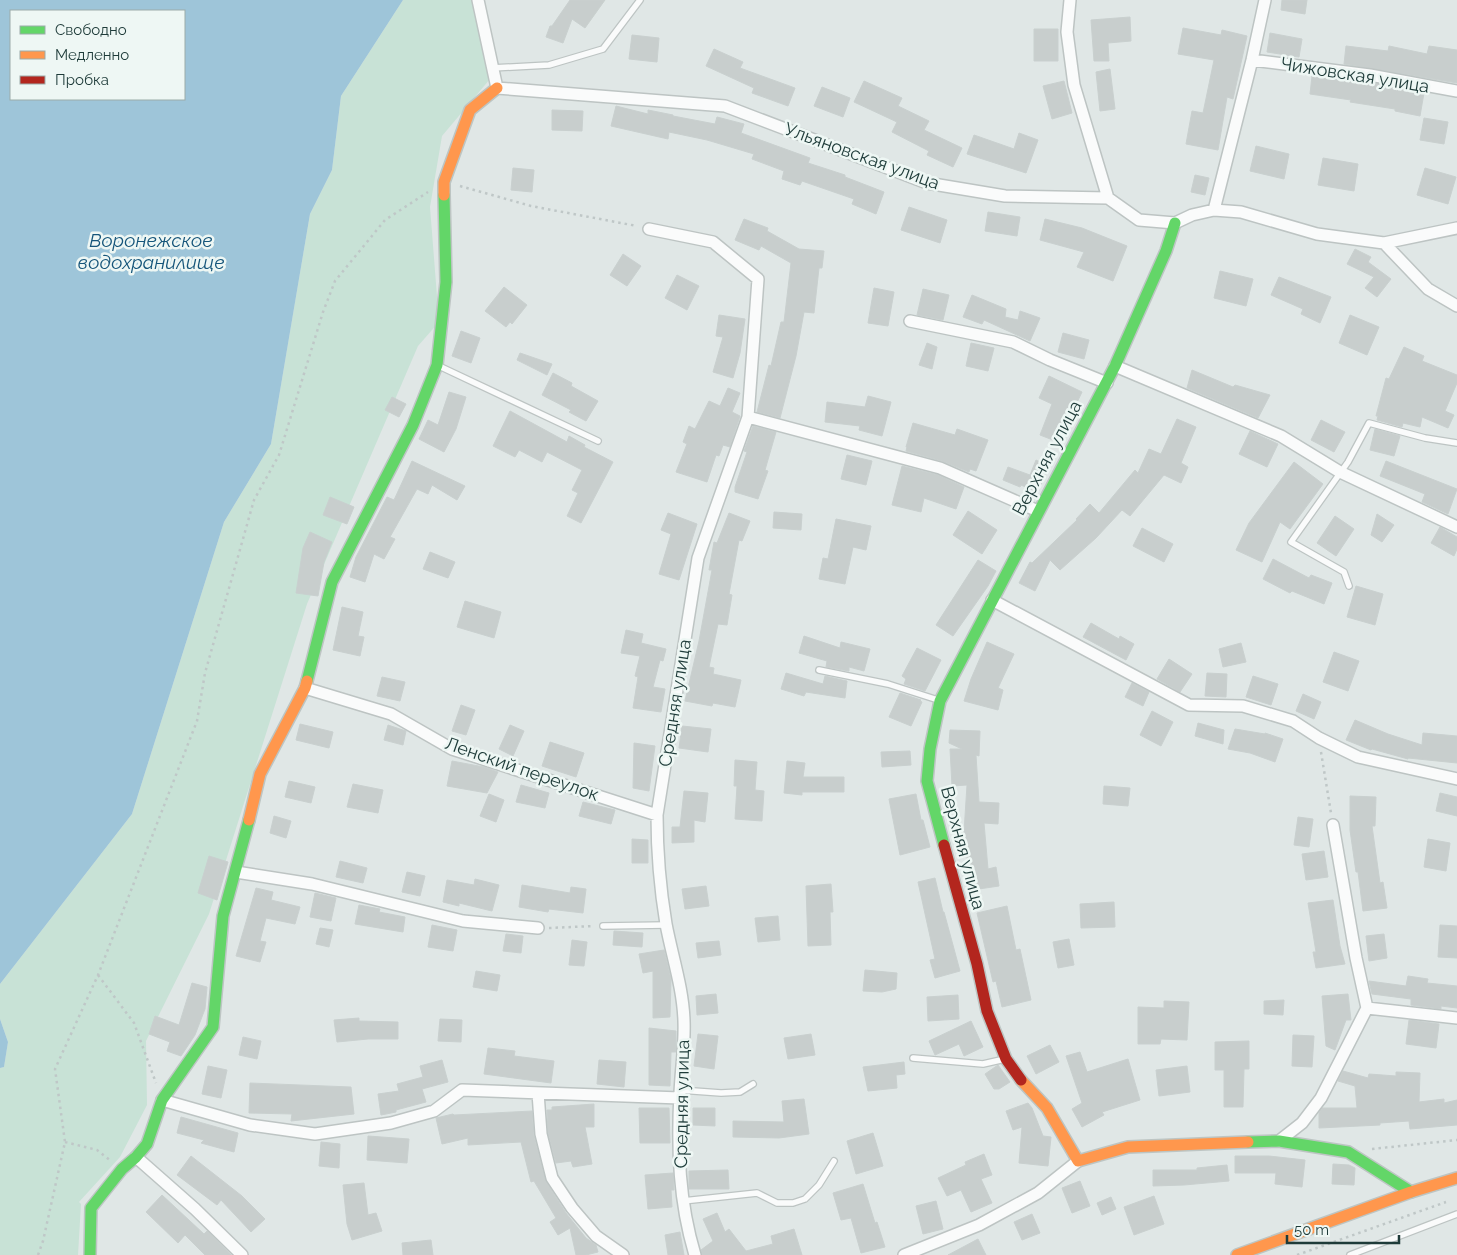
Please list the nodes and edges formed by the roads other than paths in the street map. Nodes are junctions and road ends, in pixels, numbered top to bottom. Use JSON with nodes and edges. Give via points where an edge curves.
{"nodes":[{"id":1,"x":478,"y":0,"type":"edge"},
{"id":2,"x":640,"y":0,"type":"edge"},
{"id":3,"x":1070,"y":0,"type":"edge"},
{"id":4,"x":1265,"y":0,"type":"edge"},
{"id":5,"x":1252,"y":60,"type":"junction"},
{"id":6,"x":492,"y":68,"type":"junction"},
{"id":7,"x":496,"y":88,"type":"junction"},
{"id":8,"x":1457,"y":91,"type":"edge"},
{"id":9,"x":1108,"y":198,"type":"junction"},
{"id":10,"x":1214,"y":210,"type":"junction"},
{"id":11,"x":1176,"y":223,"type":"junction"},
{"id":12,"x":1457,"y":228,"type":"edge"},
{"id":13,"x":649,"y":229,"type":"road end"},
{"id":14,"x":1384,"y":243,"type":"junction"},
{"id":15,"x":1457,"y":306,"type":"edge"},
{"id":16,"x":910,"y":321,"type":"dead end"},
{"id":17,"x":437,"y":364,"type":"junction"},
{"id":18,"x":1116,"y":366,"type":"junction"},
{"id":19,"x":1107,"y":383,"type":"junction"},
{"id":20,"x":748,"y":417,"type":"junction"},
{"id":21,"x":598,"y":441,"type":"dead end"},
{"id":22,"x":1457,"y":443,"type":"edge"},
{"id":23,"x":1340,"y":472,"type":"junction"},
{"id":24,"x":1038,"y":510,"type":"junction"},
{"id":25,"x":1457,"y":527,"type":"edge"},
{"id":26,"x":1349,"y":586,"type":"dead end"},
{"id":27,"x":992,"y":600,"type":"junction"},
{"id":28,"x":819,"y":670,"type":"dead end"},
{"id":29,"x":305,"y":688,"type":"junction"},
{"id":30,"x":940,"y":701,"type":"junction"},
{"id":31,"x":1457,"y":779,"type":"edge"},
{"id":32,"x":657,"y":815,"type":"junction"},
{"id":33,"x":1333,"y":825,"type":"road end"},
{"id":34,"x":236,"y":872,"type":"junction"},
{"id":35,"x":666,"y":924,"type":"junction"},
{"id":36,"x":603,"y":926,"type":"road end"},
{"id":37,"x":538,"y":928,"type":"road end"},
{"id":38,"x":1367,"y":1008,"type":"junction"},
{"id":39,"x":1457,"y":1018,"type":"edge"},
{"id":40,"x":913,"y":1058,"type":"dead end"},
{"id":41,"x":1006,"y":1059,"type":"junction"},
{"id":42,"x":753,"y":1084,"type":"dead end"},
{"id":43,"x":538,"y":1094,"type":"junction"},
{"id":44,"x":680,"y":1094,"type":"junction"},
{"id":45,"x":162,"y":1100,"type":"junction"},
{"id":46,"x":1279,"y":1141,"type":"junction"},
{"id":47,"x":136,"y":1158,"type":"junction"},
{"id":48,"x":834,"y":1160,"type":"dead end"},
{"id":49,"x":1078,"y":1161,"type":"junction"},
{"id":50,"x":1457,"y":1178,"type":"edge"},
{"id":51,"x":1411,"y":1192,"type":"junction"},
{"id":52,"x":683,"y":1201,"type":"junction"},
{"id":53,"x":1457,"y":1214,"type":"edge"},
{"id":54,"x":90,"y":1255,"type":"edge"},
{"id":55,"x":242,"y":1255,"type":"edge"},
{"id":56,"x":623,"y":1255,"type":"edge"},
{"id":57,"x":695,"y":1255,"type":"edge"},
{"id":58,"x":904,"y":1255,"type":"edge"},
{"id":59,"x":1237,"y":1255,"type":"edge"},
{"id":60,"x":1350,"y":1255,"type":"edge"}],
"edges":[{"from":1,"to":6,"type":"street"},
{"from":2,"to":6,"type":"lane","via":[[603,49],[549,65]]},
{"from":3,"to":9,"type":"street","via":[[1067,32],[1074,85]]},
{"from":4,"to":5,"type":"street"},
{"from":5,"to":8,"type":"street","name":"Чижовская улица","via":[[1370,75]]},
{"from":5,"to":10,"type":"street"},
{"from":6,"to":7,"type":"street"},
{"from":7,"to":9,"type":"street","name":"Ульяновская улица","via":[[726,106],[927,183],[1005,196]]},
{"from":7,"to":17,"type":"main road","via":[[470,110],[444,182],[446,282]]},
{"from":9,"to":11,"type":"street","via":[[1139,220]]},
{"from":10,"to":11,"type":"street"},
{"from":10,"to":14,"type":"street","via":[[1241,212],[1317,234]]},
{"from":11,"to":18,"type":"main road","name":"Верхняя улица"},
{"from":12,"to":14,"type":"street"},
{"from":13,"to":20,"type":"street","name":"Средняя улица","via":[[713,242],[758,279]]},
{"from":14,"to":15,"type":"street","via":[[1428,289]]},
{"from":16,"to":19,"type":"street","via":[[1013,342]]},
{"from":17,"to":21,"type":"lane"},
{"from":17,"to":29,"type":"main road","via":[[413,425],[332,582]]},
{"from":18,"to":19,"type":"main road","name":"Верхняя улица"},
{"from":18,"to":23,"type":"street","via":[[1281,436]]},
{"from":19,"to":24,"type":"main road","name":"Верхняя улица"},
{"from":20,"to":24,"type":"street","via":[[940,468]]},
{"from":20,"to":32,"type":"street","name":"Средняя улица","via":[[698,558]]},
{"from":22,"to":23,"type":"lane","via":[[1369,423]]},
{"from":23,"to":25,"type":"street"},
{"from":23,"to":26,"type":"lane","via":[[1292,542],[1344,572]]},
{"from":24,"to":27,"type":"main road","name":"Верхняя улица"},
{"from":27,"to":30,"type":"main road","name":"Верхняя улица"},
{"from":27,"to":31,"type":"street","via":[[1189,705],[1243,706],[1293,721],[1358,757]]},
{"from":28,"to":30,"type":"lane","via":[[888,684]]},
{"from":29,"to":32,"type":"street","name":"Ленский переулок","via":[[391,714],[452,749]]},
{"from":29,"to":34,"type":"main road","via":[[260,774]]},
{"from":30,"to":41,"type":"main road","name":"Верхняя улица","via":[[927,781],[987,1011]]},
{"from":32,"to":35,"type":"street","name":"Средняя улица","via":[[657,856]]},
{"from":33,"to":38,"type":"street"},
{"from":34,"to":37,"type":"street","via":[[312,884],[462,921]]},
{"from":34,"to":45,"type":"main road","via":[[223,916],[212,1027]]},
{"from":35,"to":36,"type":"lane"},
{"from":35,"to":44,"type":"street","name":"Средняя улица","via":[[676,963],[684,1021]]},
{"from":38,"to":39,"type":"street"},
{"from":38,"to":46,"type":"street","via":[[1321,1098],[1302,1123]]},
{"from":40,"to":41,"type":"lane","via":[[983,1064]]},
{"from":41,"to":49,"type":"main road","name":"Верхняя улица","via":[[1026,1087],[1047,1108]]},
{"from":42,"to":44,"type":"lane","via":[[740,1092]]},
{"from":43,"to":44,"type":"street"},
{"from":43,"to":45,"type":"street","via":[[462,1090],[434,1111],[391,1123],[316,1134],[250,1125]]},
{"from":43,"to":56,"type":"street","via":[[541,1134],[552,1178],[596,1236]]},
{"from":44,"to":52,"type":"street","name":"Средняя улица","via":[[678,1140]]},
{"from":45,"to":47,"type":"main road","via":[[147,1144]]},
{"from":46,"to":49,"type":"main road","via":[[1128,1147]]},
{"from":46,"to":51,"type":"main road","via":[[1348,1152]]},
{"from":47,"to":54,"type":"main road","via":[[122,1169],[90,1208]]},
{"from":47,"to":55,"type":"street"},
{"from":48,"to":52,"type":"lane","via":[[819,1186],[805,1199],[793,1204],[776,1203],[757,1193]]},
{"from":49,"to":58,"type":"street","via":[[1038,1193],[979,1225]]},
{"from":50,"to":51,"type":"main road"},
{"from":51,"to":59,"type":"main road"},
{"from":52,"to":57,"type":"street","name":"Средняя улица"},
{"from":53,"to":60,"type":"lane"}]}
